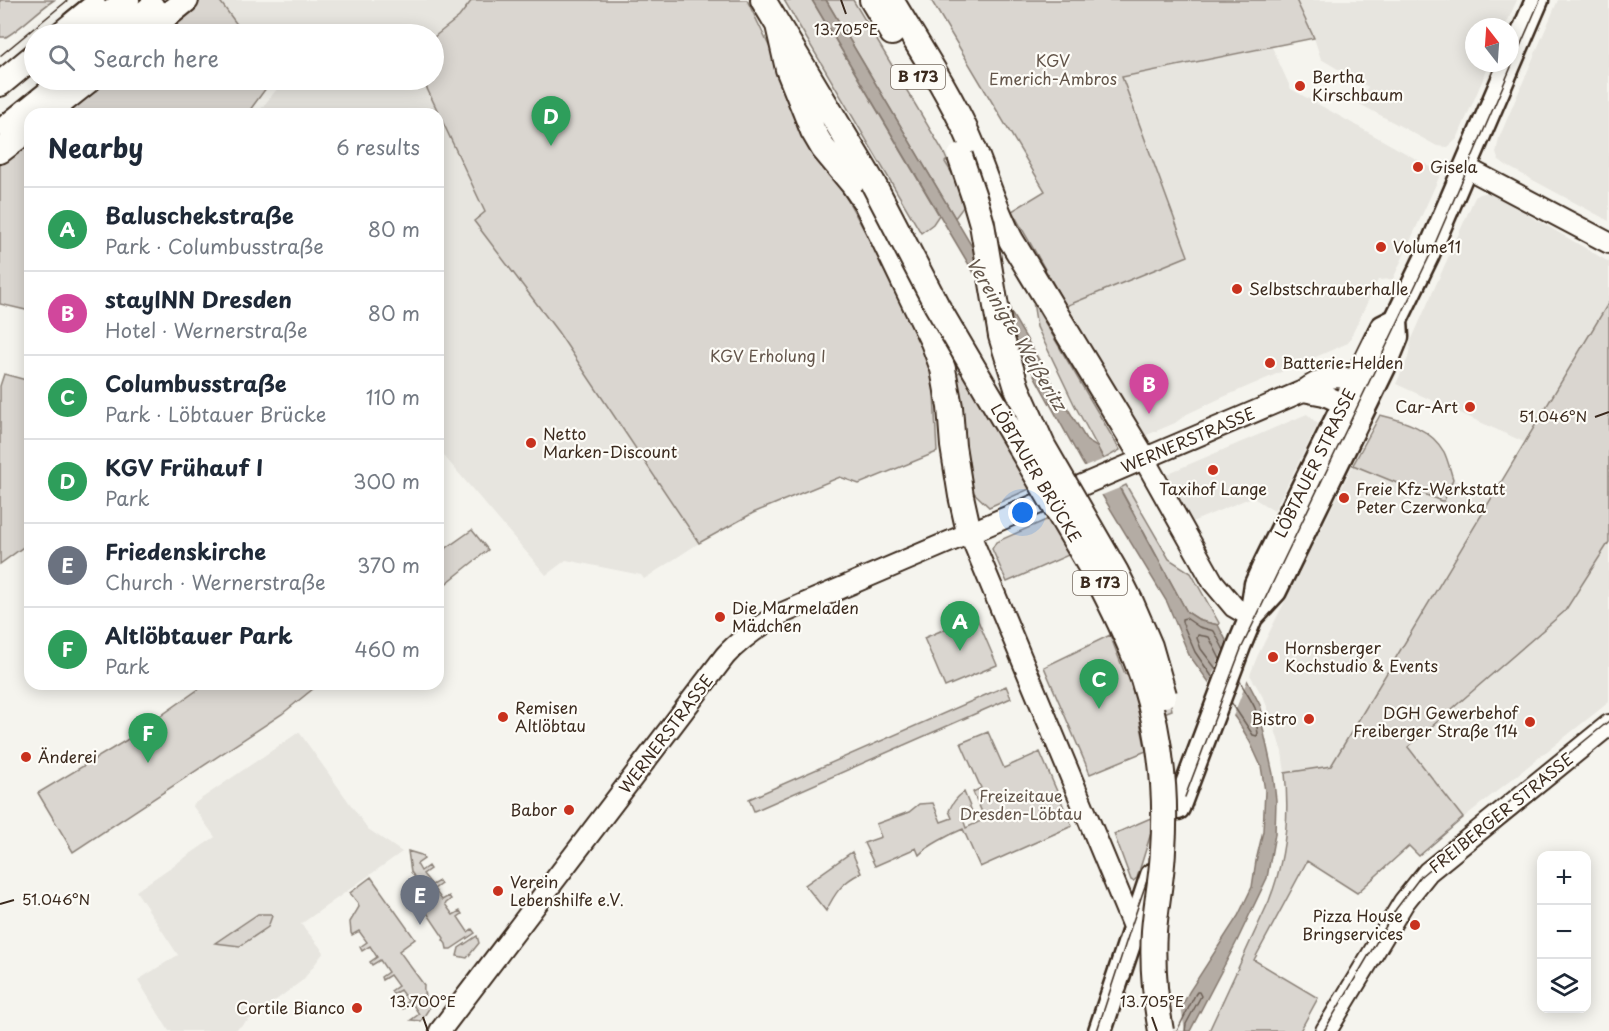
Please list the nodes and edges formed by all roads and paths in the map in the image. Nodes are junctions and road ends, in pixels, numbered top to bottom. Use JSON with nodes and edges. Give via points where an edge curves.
{"nodes":[{"id":1,"x":103,"y":0,"type":"edge"},
{"id":2,"x":127,"y":0,"type":"edge"},
{"id":3,"x":161,"y":0,"type":"edge"},
{"id":4,"x":186,"y":0,"type":"edge"},
{"id":5,"x":763,"y":0,"type":"edge"},
{"id":6,"x":872,"y":0,"type":"edge"},
{"id":7,"x":891,"y":0,"type":"edge"},
{"id":8,"x":1537,"y":0,"type":"edge"},
{"id":9,"x":73,"y":24,"type":"edge"},
{"id":10,"x":97,"y":24,"type":"edge"},
{"id":11,"x":132,"y":24,"type":"edge"},
{"id":12,"x":156,"y":24,"type":"edge"},
{"id":13,"x":778,"y":25,"type":"junction"},
{"id":14,"x":1519,"y":42,"type":"edge"},
{"id":15,"x":24,"y":64,"type":"edge"},
{"id":16,"x":1506,"y":72,"type":"edge"},
{"id":17,"x":0,"y":84,"type":"edge"},
{"id":18,"x":28,"y":90,"type":"edge"},
{"id":19,"x":54,"y":90,"type":"edge"},
{"id":20,"x":76,"y":90,"type":"edge"},
{"id":21,"x":34,"y":108,"type":"edge"},
{"id":22,"x":54,"y":108,"type":"edge"},
{"id":23,"x":24,"y":117,"type":"edge"},
{"id":24,"x":9,"y":131,"type":"edge"},
{"id":25,"x":1465,"y":167,"type":"junction"},
{"id":26,"x":1608,"y":242,"type":"edge"},
{"id":27,"x":1362,"y":391,"type":"junction"},
{"id":28,"x":1303,"y":392,"type":"junction"},
{"id":29,"x":1344,"y":404,"type":"junction"},
{"id":30,"x":1135,"y":462,"type":"junction"},
{"id":31,"x":1073,"y":489,"type":"dead end"},
{"id":32,"x":1042,"y":502,"type":"dead end"},
{"id":33,"x":969,"y":532,"type":"junction"},
{"id":34,"x":1251,"y":617,"type":"junction"},
{"id":35,"x":1609,"y":725,"type":"edge"},
{"id":36,"x":1178,"y":808,"type":"dead end"},
{"id":37,"x":1152,"y":875,"type":"dead end"},
{"id":38,"x":1134,"y":929,"type":"junction"},
{"id":39,"x":440,"y":1031,"type":"edge"},
{"id":40,"x":1100,"y":1031,"type":"edge"},
{"id":41,"x":1161,"y":1031,"type":"edge"},
{"id":42,"x":1176,"y":1031,"type":"edge"},
{"id":43,"x":1326,"y":1031,"type":"edge"}],
"edges":[{"from":1,"to":9,"type":"main road"},
{"from":2,"to":10,"type":"main road"},
{"from":3,"to":11,"type":"main road"},
{"from":4,"to":12,"type":"main road"},
{"from":5,"to":13,"type":"main road","number":"B 173"},
{"from":6,"to":42,"type":"main road","name":"LÖBTAUER BRÜCKE","number":"B 173","bridge":true,"via":[[940,114],[960,156],[982,224],[1001,336],[1032,425],[1116,572],[1150,646],[1165,700],[1177,770],[1178,854],[1169,963]]},
{"from":7,"to":30,"type":"main road","via":[[959,117],[1011,240]]},
{"from":8,"to":14,"type":"main road","name":"LÖBTAUER STRASSE"},
{"from":13,"to":33,"type":"main road","via":[[788,69],[813,131],[866,204],[933,342],[943,369]]},
{"from":13,"to":41,"type":"main road","name":"LÖBTAUER BRÜCKE","number":"B 173","bridge":true,"via":[[873,183],[937,306],[1100,583],[1143,678],[1154,722],[1164,800],[1154,933],[1155,992]]},
{"from":15,"to":17,"type":"main road"},
{"from":16,"to":25,"type":"main road","name":"LÖBTAUER STRASSE"},
{"from":18,"to":24,"type":"main road"},
{"from":19,"to":21,"type":"main road"},
{"from":20,"to":22,"type":"main road"},
{"from":23,"to":24,"type":"main road"},
{"from":25,"to":26,"type":"street"},
{"from":25,"to":27,"type":"main road","name":"LÖBTAUER STRASSE","via":[[1396,320],[1397,338]]},
{"from":27,"to":28,"type":"street","name":"WERNERSTRASSE","via":[[1341,376],[1313,384]]},
{"from":27,"to":29,"type":"main road","name":"LÖBTAUER STRASSE"},
{"from":27,"to":34,"type":"main road","name":"LÖBTAUER STRASSE","via":[[1275,591]]},
{"from":28,"to":29,"type":"street","via":[[1324,395]]},
{"from":28,"to":30,"type":"street","name":"WERNERSTRASSE"},
{"from":29,"to":34,"type":"main road","name":"LÖBTAUER STRASSE","via":[[1256,584]]},
{"from":30,"to":31,"type":"street","name":"WERNERSTRASSE"},
{"from":30,"to":34,"type":"street","via":[[1213,582],[1234,607]]},
{"from":32,"to":33,"type":"street","name":"WERNERSTRASSE"},
{"from":33,"to":38,"type":"street"},
{"from":33,"to":39,"type":"street","name":"WERNERSTRASSE","via":[[778,615],[743,638],[724,656]]},
{"from":34,"to":36,"type":"main road","name":"LÖBTAUER STRASSE"},
{"from":35,"to":43,"type":"street","name":"FREIBERGER STRASSE","via":[[1428,872],[1404,902]]},
{"from":37,"to":38,"type":"main road"},
{"from":38,"to":40,"type":"main road"}]}
